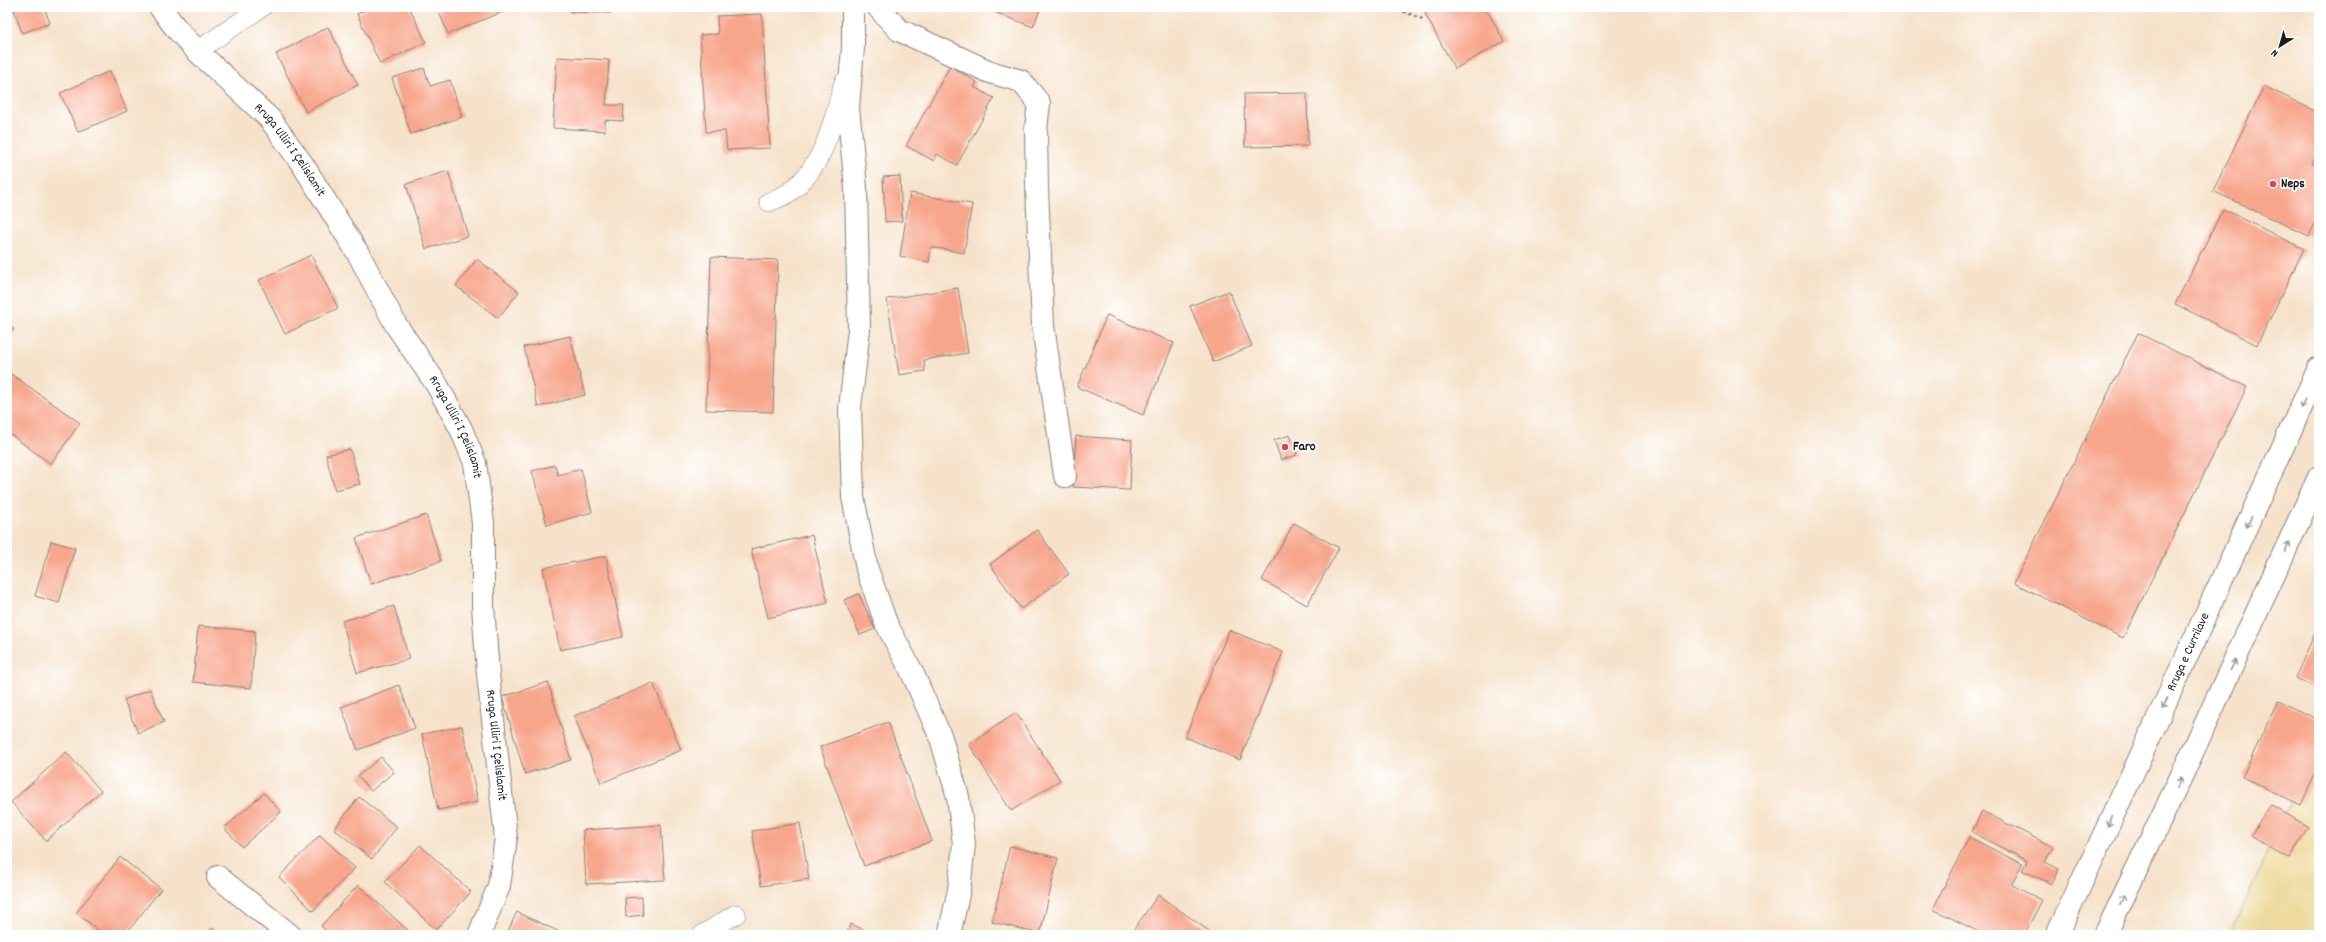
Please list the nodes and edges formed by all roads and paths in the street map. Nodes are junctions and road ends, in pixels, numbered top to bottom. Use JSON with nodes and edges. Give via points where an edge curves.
{"nodes":[{"id":1,"x":160,"y":7,"type":"edge"},
{"id":2,"x":262,"y":7,"type":"edge"},
{"id":3,"x":853,"y":7,"type":"edge"},
{"id":4,"x":878,"y":7,"type":"edge"},
{"id":5,"x":1392,"y":7,"type":"edge"},
{"id":6,"x":1425,"y":20,"type":"dead end"},
{"id":7,"x":853,"y":48,"type":"junction"},
{"id":8,"x":197,"y":50,"type":"junction"},
{"id":9,"x":769,"y":202,"type":"dead end"},
{"id":10,"x":2319,"y":368,"type":"edge"},
{"id":11,"x":1065,"y":476,"type":"dead end"},
{"id":12,"x":2319,"y":477,"type":"edge"},
{"id":13,"x":218,"y":877,"type":"dead end"},
{"id":14,"x":736,"y":914,"type":"dead end"},
{"id":15,"x":290,"y":935,"type":"edge"},
{"id":16,"x":479,"y":935,"type":"edge"},
{"id":17,"x":702,"y":935,"type":"edge"},
{"id":18,"x":949,"y":935,"type":"edge"},
{"id":19,"x":2056,"y":935,"type":"edge"},
{"id":20,"x":2105,"y":935,"type":"edge"}],
"edges":[{"from":1,"to":8,"type":"street","name":"Rruga Ulliri I Çelislamit","via":[[175,28]]},
{"from":2,"to":8,"type":"lane"},
{"from":3,"to":7,"type":"street"},
{"from":4,"to":11,"type":"street","via":[[899,30],[990,72],[1022,81],[1039,103],[1036,129],[1037,188],[1043,326]]},
{"from":5,"to":6,"type":"path"},
{"from":7,"to":9,"type":"lane","via":[[829,137],[813,168],[791,191]]},
{"from":7,"to":18,"type":"street","via":[[848,107],[856,188],[859,328],[850,408],[853,497],[867,569],[886,623],[912,672],[941,738],[958,797],[964,844],[959,890]]},
{"from":8,"to":16,"type":"street","name":"Rruga Ulliri I Çelislamit","via":[[270,119],[303,165],[359,255],[396,325],[437,385],[476,463],[483,523],[483,606],[494,750],[506,838],[499,886]]},
{"from":10,"to":19,"type":"street","name":"Rruga e Currilave","one_way":true},
{"from":20,"to":12,"type":"street","one_way":true},
{"from":13,"to":15,"type":"street"},
{"from":14,"to":17,"type":"lane"}]}
